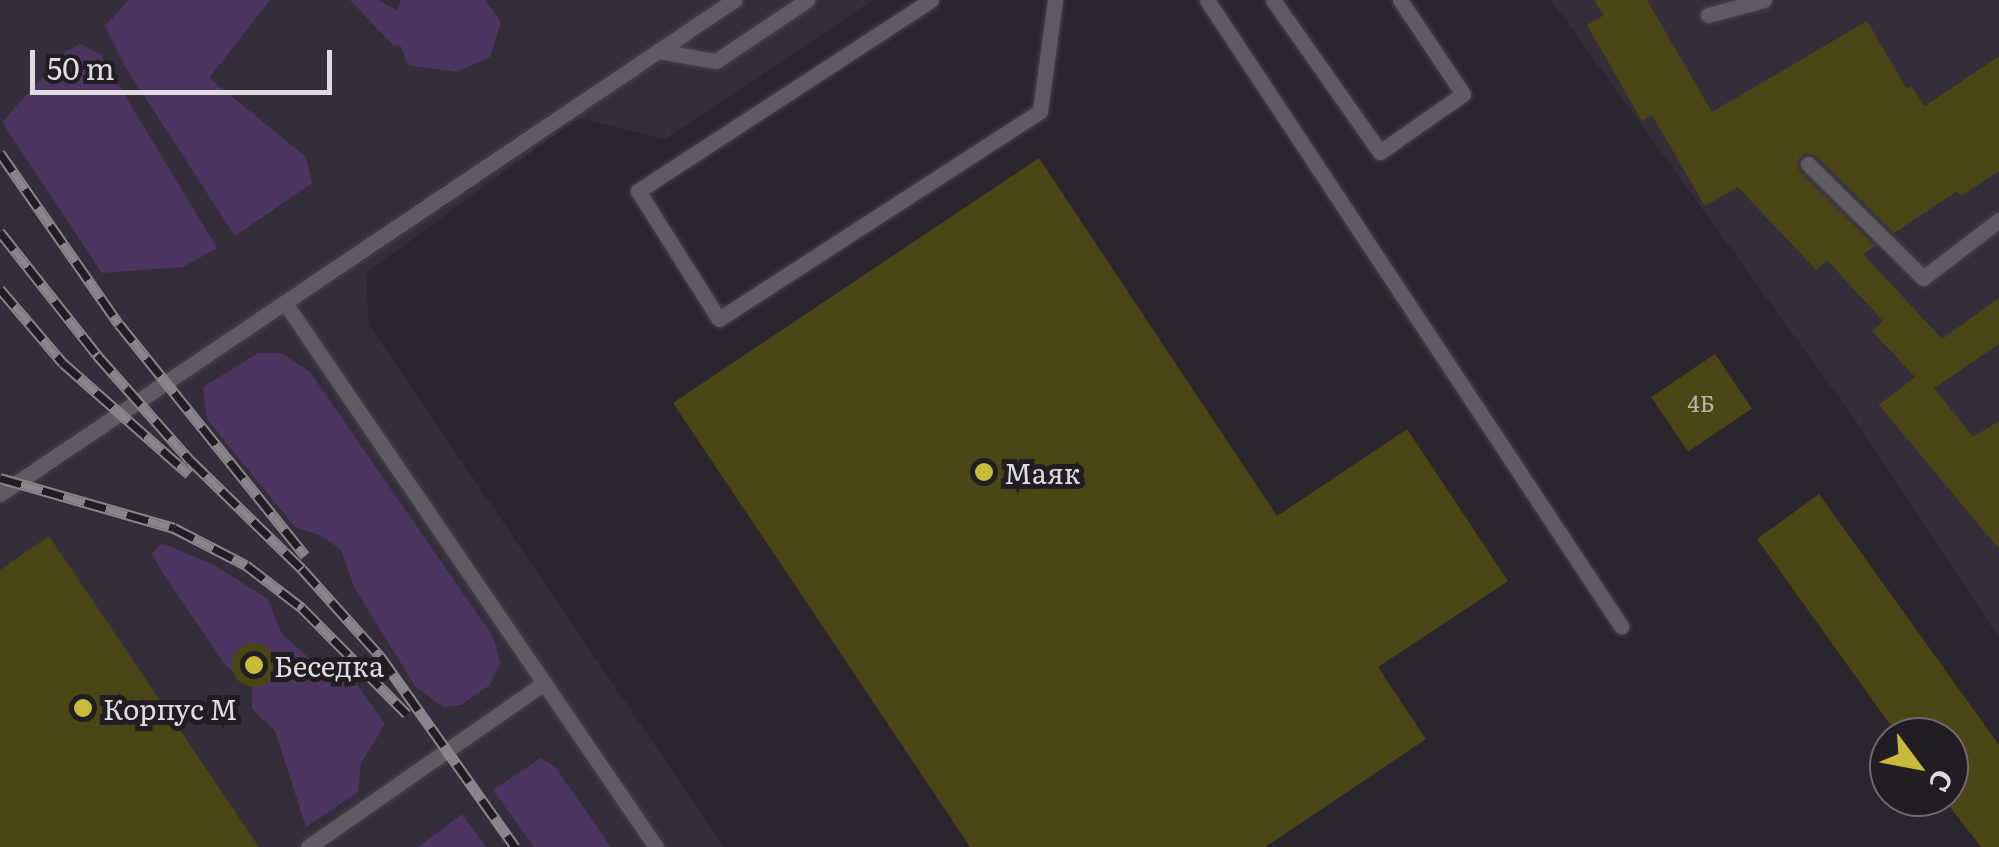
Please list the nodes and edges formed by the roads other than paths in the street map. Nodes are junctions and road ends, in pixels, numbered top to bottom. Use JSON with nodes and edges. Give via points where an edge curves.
{"nodes":[{"id":1,"x":734,"y":0,"type":"edge"},
{"id":2,"x":807,"y":0,"type":"edge"},
{"id":3,"x":931,"y":0,"type":"edge"},
{"id":4,"x":1055,"y":0,"type":"edge"},
{"id":5,"x":1207,"y":0,"type":"edge"},
{"id":6,"x":1273,"y":0,"type":"edge"},
{"id":7,"x":1400,"y":0,"type":"edge"},
{"id":8,"x":1764,"y":0,"type":"edge"},
{"id":9,"x":1708,"y":16,"type":"dead end"},
{"id":10,"x":658,"y":51,"type":"junction"},
{"id":11,"x":1808,"y":164,"type":"dead end"},
{"id":12,"x":1999,"y":220,"type":"edge"},
{"id":13,"x":284,"y":303,"type":"junction"},
{"id":14,"x":0,"y":494,"type":"edge"},
{"id":15,"x":1621,"y":626,"type":"dead end"},
{"id":16,"x":544,"y":683,"type":"junction"},
{"id":17,"x":308,"y":847,"type":"edge"},
{"id":18,"x":656,"y":847,"type":"edge"}],
"edges":[{"from":1,"to":10,"type":"lane"},
{"from":2,"to":10,"type":"lane","via":[[716,61]]},
{"from":3,"to":4,"type":"lane","via":[[638,191],[719,319],[1040,111]]},
{"from":5,"to":15,"type":"lane"},
{"from":6,"to":7,"type":"lane","via":[[1380,152],[1463,94]]},
{"from":8,"to":9,"type":"lane"},
{"from":10,"to":13,"type":"lane"},
{"from":11,"to":12,"type":"lane","via":[[1924,278]]},
{"from":13,"to":14,"type":"lane"},
{"from":13,"to":16,"type":"lane"},
{"from":16,"to":17,"type":"lane"},
{"from":16,"to":18,"type":"lane"}]}
